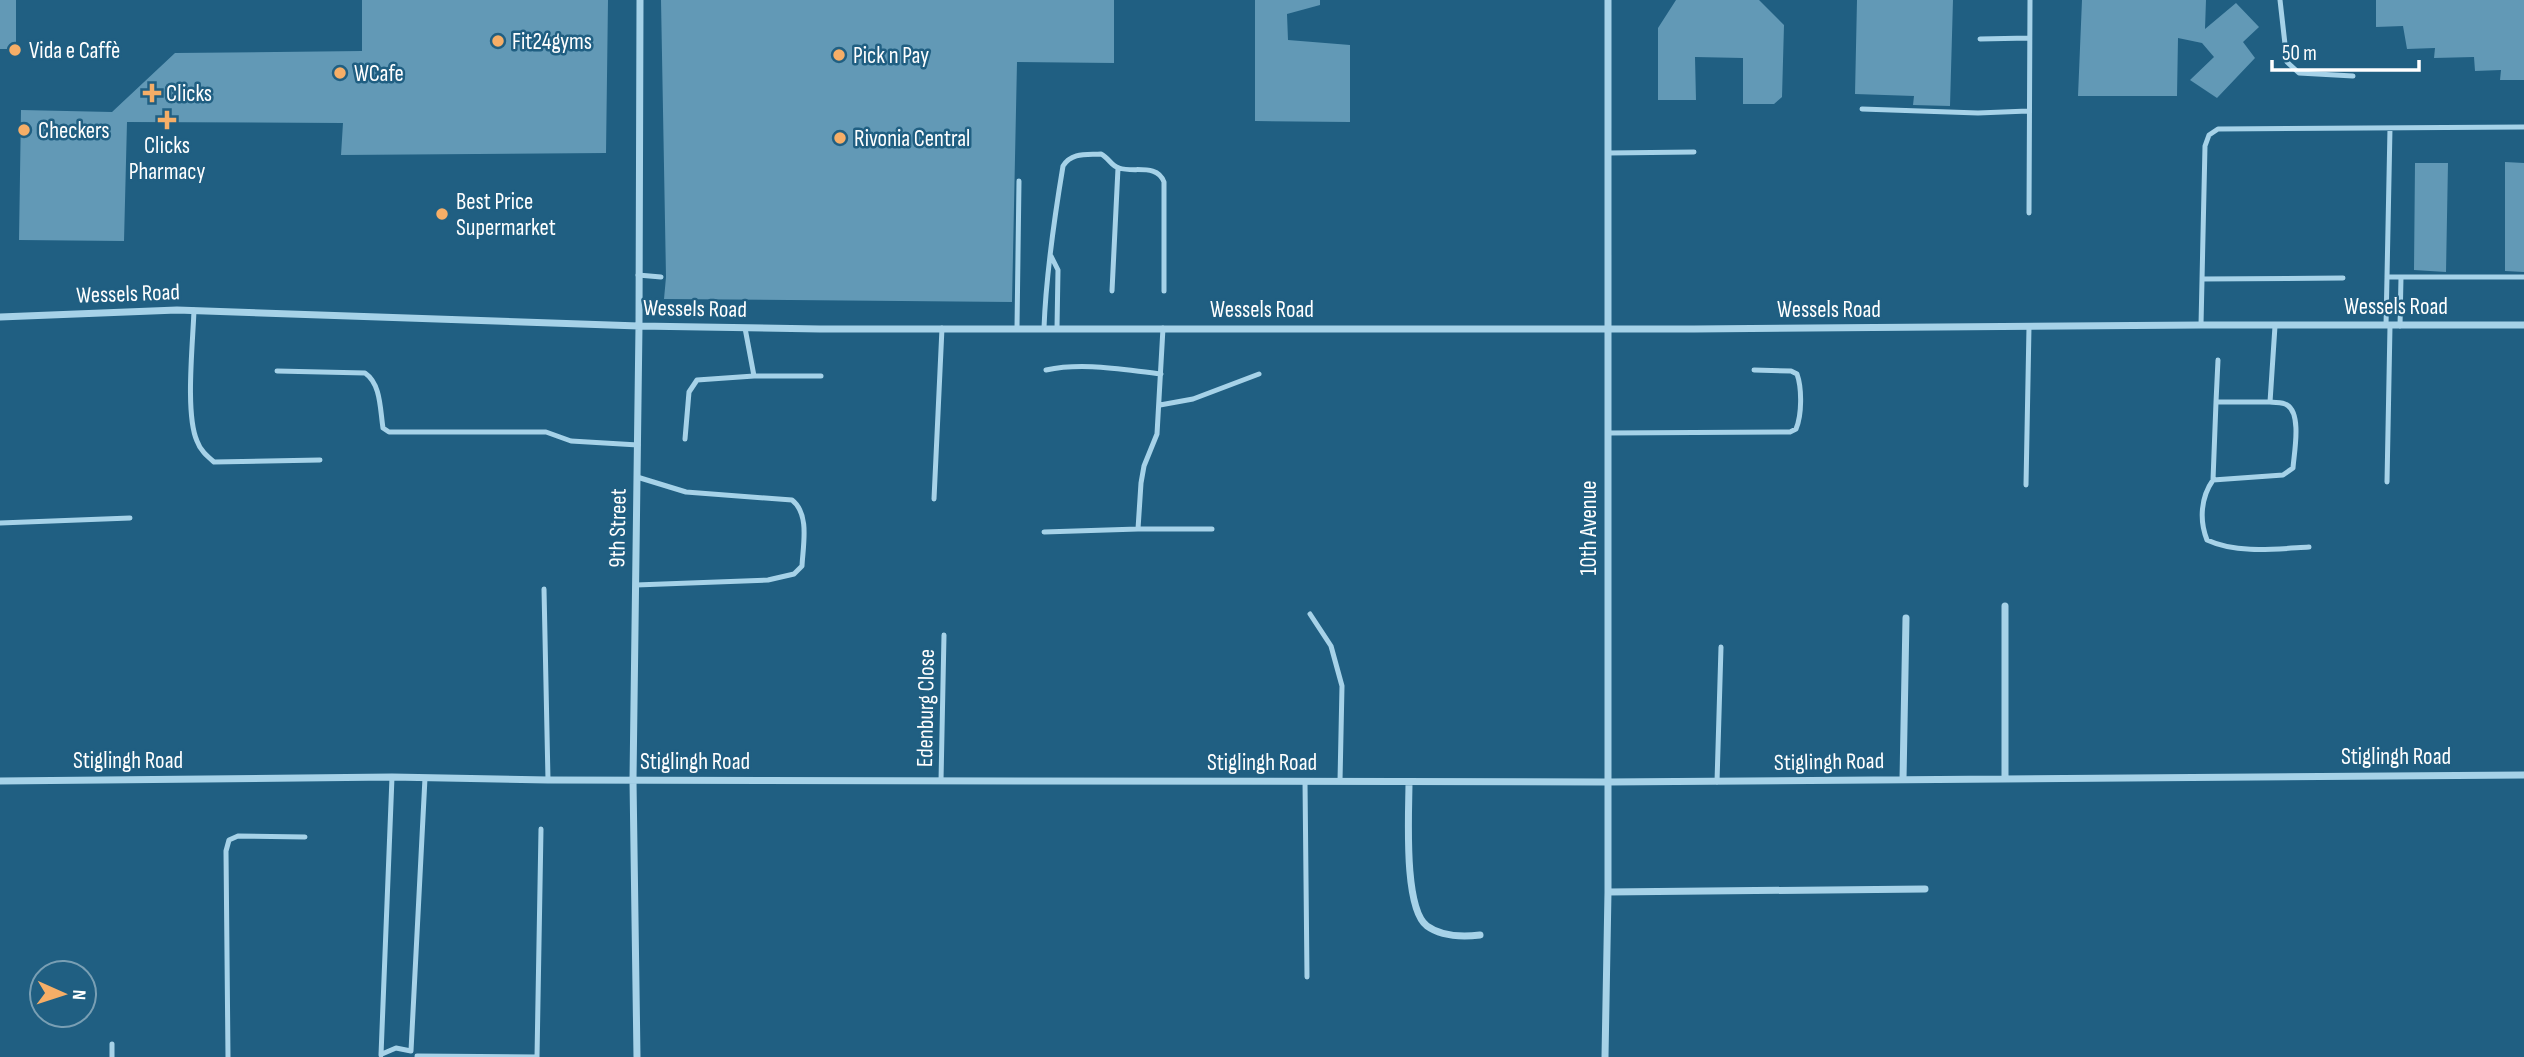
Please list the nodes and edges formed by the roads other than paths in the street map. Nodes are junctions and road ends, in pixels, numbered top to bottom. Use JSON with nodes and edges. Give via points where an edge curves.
{"nodes":[{"id":1,"x":640,"y":0,"type":"edge"},
{"id":2,"x":1608,"y":0,"type":"edge"},
{"id":3,"x":2029,"y":0,"type":"edge"},
{"id":4,"x":2280,"y":0,"type":"edge"},
{"id":5,"x":2029,"y":38,"type":"junction"},
{"id":6,"x":1980,"y":39,"type":"dead end"},
{"id":7,"x":2353,"y":76,"type":"dead end"},
{"id":8,"x":1862,"y":109,"type":"dead end"},
{"id":9,"x":2028,"y":111,"type":"junction"},
{"id":10,"x":2524,"y":127,"type":"edge"},
{"id":11,"x":2389,"y":128,"type":"junction"},
{"id":12,"x":1694,"y":152,"type":"dead end"},
{"id":13,"x":1608,"y":153,"type":"junction"},
{"id":14,"x":1118,"y":168,"type":"junction"},
{"id":15,"x":1019,"y":181,"type":"dead end"},
{"id":16,"x":2029,"y":213,"type":"dead end"},
{"id":17,"x":1051,"y":256,"type":"junction"},
{"id":18,"x":638,"y":275,"type":"junction"},
{"id":19,"x":661,"y":276,"type":"dead end"},
{"id":20,"x":2387,"y":277,"type":"junction"},
{"id":21,"x":2401,"y":277,"type":"junction"},
{"id":22,"x":2524,"y":277,"type":"edge"},
{"id":23,"x":2343,"y":278,"type":"dead end"},
{"id":24,"x":2202,"y":279,"type":"junction"},
{"id":25,"x":1112,"y":291,"type":"dead end"},
{"id":26,"x":1164,"y":291,"type":"dead end"},
{"id":27,"x":194,"y":310,"type":"junction"},
{"id":28,"x":0,"y":317,"type":"edge"},
{"id":29,"x":2201,"y":325,"type":"junction"},
{"id":30,"x":2388,"y":325,"type":"junction"},
{"id":31,"x":2524,"y":325,"type":"edge"},
{"id":32,"x":639,"y":326,"type":"junction"},
{"id":33,"x":2276,"y":326,"type":"junction"},
{"id":34,"x":2400,"y":326,"type":"junction"},
{"id":35,"x":2029,"y":327,"type":"junction"},
{"id":36,"x":745,"y":328,"type":"junction"},
{"id":37,"x":942,"y":328,"type":"junction"},
{"id":38,"x":1017,"y":328,"type":"junction"},
{"id":39,"x":1044,"y":328,"type":"junction"},
{"id":40,"x":1057,"y":328,"type":"junction"},
{"id":41,"x":1163,"y":328,"type":"junction"},
{"id":42,"x":1608,"y":329,"type":"junction"},
{"id":43,"x":2218,"y":360,"type":"dead end"},
{"id":44,"x":1046,"y":370,"type":"dead end"},
{"id":45,"x":1754,"y":370,"type":"dead end"},
{"id":46,"x":277,"y":371,"type":"dead end"},
{"id":47,"x":1161,"y":374,"type":"junction"},
{"id":48,"x":1259,"y":374,"type":"dead end"},
{"id":49,"x":754,"y":376,"type":"junction"},
{"id":50,"x":821,"y":376,"type":"dead end"},
{"id":51,"x":2216,"y":402,"type":"junction"},
{"id":52,"x":2270,"y":402,"type":"junction"},
{"id":53,"x":1160,"y":405,"type":"junction"},
{"id":54,"x":1608,"y":433,"type":"junction"},
{"id":55,"x":685,"y":439,"type":"dead end"},
{"id":56,"x":638,"y":445,"type":"junction"},
{"id":57,"x":320,"y":460,"type":"dead end"},
{"id":58,"x":637,"y":477,"type":"junction"},
{"id":59,"x":2213,"y":480,"type":"junction"},
{"id":60,"x":2387,"y":481,"type":"dead end"},
{"id":61,"x":2026,"y":485,"type":"dead end"},
{"id":62,"x":934,"y":499,"type":"dead end"},
{"id":63,"x":130,"y":519,"type":"dead end"},
{"id":64,"x":0,"y":523,"type":"edge"},
{"id":65,"x":1138,"y":528,"type":"junction"},
{"id":66,"x":1212,"y":529,"type":"dead end"},
{"id":67,"x":1044,"y":532,"type":"dead end"},
{"id":68,"x":2309,"y":547,"type":"dead end"},
{"id":69,"x":636,"y":585,"type":"junction"},
{"id":70,"x":544,"y":589,"type":"dead end"},
{"id":71,"x":2006,"y":606,"type":"dead end"},
{"id":72,"x":1310,"y":614,"type":"dead end"},
{"id":73,"x":1906,"y":618,"type":"dead end"},
{"id":74,"x":944,"y":635,"type":"dead end"},
{"id":75,"x":1721,"y":647,"type":"dead end"},
{"id":76,"x":2524,"y":775,"type":"edge"},
{"id":77,"x":392,"y":777,"type":"junction"},
{"id":78,"x":425,"y":778,"type":"junction"},
{"id":79,"x":2005,"y":779,"type":"junction"},
{"id":80,"x":0,"y":780,"type":"edge"},
{"id":81,"x":548,"y":780,"type":"junction"},
{"id":82,"x":633,"y":780,"type":"junction"},
{"id":83,"x":1903,"y":780,"type":"junction"},
{"id":84,"x":941,"y":781,"type":"junction"},
{"id":85,"x":1305,"y":781,"type":"junction"},
{"id":86,"x":1340,"y":781,"type":"junction"},
{"id":87,"x":1409,"y":782,"type":"junction"},
{"id":88,"x":1607,"y":782,"type":"junction"},
{"id":89,"x":1717,"y":782,"type":"junction"},
{"id":90,"x":541,"y":829,"type":"dead end"},
{"id":91,"x":305,"y":837,"type":"dead end"},
{"id":92,"x":1925,"y":889,"type":"dead end"},
{"id":93,"x":1608,"y":892,"type":"junction"},
{"id":94,"x":1480,"y":935,"type":"dead end"},
{"id":95,"x":1307,"y":977,"type":"dead end"},
{"id":96,"x":112,"y":1044,"type":"dead end"},
{"id":97,"x":411,"y":1051,"type":"junction"},
{"id":98,"x":380,"y":1056,"type":"edge"},
{"id":99,"x":112,"y":1057,"type":"edge"},
{"id":100,"x":228,"y":1057,"type":"edge"},
{"id":101,"x":417,"y":1057,"type":"edge"},
{"id":102,"x":537,"y":1057,"type":"edge"},
{"id":103,"x":638,"y":1057,"type":"edge"},
{"id":104,"x":1605,"y":1057,"type":"edge"}],
"edges":[{"from":1,"to":18,"type":"street","name":"9th Street"},
{"from":2,"to":13,"type":"street","name":"10th Avenue"},
{"from":3,"to":5,"type":"lane"},
{"from":4,"to":7,"type":"lane","via":[[2284,52],[2295,71]]},
{"from":5,"to":6,"type":"lane"},
{"from":5,"to":9,"type":"lane"},
{"from":8,"to":9,"type":"lane"},
{"from":9,"to":16,"type":"lane"},
{"from":10,"to":11,"type":"lane"},
{"from":11,"to":20,"type":"lane"},
{"from":11,"to":24,"type":"lane","via":[[2218,129],[2209,135]]},
{"from":12,"to":13,"type":"lane"},
{"from":13,"to":42,"type":"street","name":"10th Avenue"},
{"from":14,"to":17,"type":"lane","via":[[1101,154],[1068,159],[1063,166]]},
{"from":14,"to":25,"type":"lane"},
{"from":14,"to":26,"type":"lane","via":[[1156,171],[1164,182]]},
{"from":15,"to":38,"type":"lane"},
{"from":17,"to":39,"type":"lane","via":[[1046,271]]},
{"from":17,"to":40,"type":"lane","via":[[1058,271]]},
{"from":18,"to":19,"type":"lane"},
{"from":18,"to":32,"type":"street","name":"9th Street"},
{"from":20,"to":21,"type":"lane"},
{"from":20,"to":30,"type":"lane"},
{"from":21,"to":22,"type":"lane"},
{"from":21,"to":34,"type":"lane"},
{"from":23,"to":24,"type":"lane"},
{"from":24,"to":29,"type":"lane"},
{"from":27,"to":28,"type":"street","name":"Wessels Road"},
{"from":27,"to":32,"type":"street","name":"Wessels Road"},
{"from":27,"to":57,"type":"lane","via":[[192,423],[205,454],[214,462]]},
{"from":29,"to":33,"type":"street","name":"Wessels Road"},
{"from":29,"to":35,"type":"street","name":"Wessels Road"},
{"from":30,"to":33,"type":"street","name":"Wessels Road"},
{"from":30,"to":34,"type":"street","name":"Wessels Road"},
{"from":30,"to":60,"type":"lane"},
{"from":31,"to":34,"type":"street","name":"Wessels Road"},
{"from":32,"to":36,"type":"street","name":"Wessels Road"},
{"from":32,"to":56,"type":"street","name":"9th Street"},
{"from":33,"to":52,"type":"lane"},
{"from":35,"to":42,"type":"street","name":"Wessels Road"},
{"from":35,"to":61,"type":"lane"},
{"from":36,"to":37,"type":"street","name":"Wessels Road"},
{"from":36,"to":49,"type":"lane"},
{"from":37,"to":38,"type":"street","name":"Wessels Road"},
{"from":37,"to":62,"type":"lane"},
{"from":38,"to":39,"type":"street","name":"Wessels Road"},
{"from":39,"to":40,"type":"street","name":"Wessels Road"},
{"from":40,"to":41,"type":"street","name":"Wessels Road"},
{"from":41,"to":42,"type":"street","name":"Wessels Road"},
{"from":41,"to":47,"type":"lane"},
{"from":42,"to":54,"type":"street","name":"10th Avenue"},
{"from":43,"to":51,"type":"lane"},
{"from":44,"to":47,"type":"lane","via":[[1086,366]]},
{"from":45,"to":54,"type":"lane","via":[[1797,374],[1796,429]]},
{"from":46,"to":56,"type":"lane","via":[[365,373],[376,386],[383,428],[389,432],[546,432],[571,441]]},
{"from":47,"to":53,"type":"lane"},
{"from":48,"to":53,"type":"lane","via":[[1193,399]]},
{"from":49,"to":50,"type":"lane"},
{"from":49,"to":55,"type":"lane","via":[[692,384]]},
{"from":51,"to":52,"type":"lane"},
{"from":51,"to":59,"type":"lane"},
{"from":52,"to":59,"type":"lane","via":[[2286,404],[2296,421],[2293,468],[2283,475]]},
{"from":53,"to":65,"type":"lane","via":[[1157,434],[1144,466]]},
{"from":54,"to":88,"type":"street","name":"10th Avenue"},
{"from":56,"to":58,"type":"street","name":"9th Street"},
{"from":58,"to":69,"type":"street","name":"9th Street"},
{"from":58,"to":69,"type":"lane","via":[[686,492],[792,500],[803,520],[802,566],[794,575]]},
{"from":59,"to":68,"type":"lane","via":[[2206,490],[2202,514],[2207,540],[2221,546],[2260,549]]},
{"from":63,"to":64,"type":"lane"},
{"from":65,"to":66,"type":"lane"},
{"from":65,"to":67,"type":"lane"},
{"from":69,"to":82,"type":"street","name":"9th Street"},
{"from":70,"to":81,"type":"lane"},
{"from":71,"to":79,"type":"street"},
{"from":72,"to":86,"type":"lane","via":[[1331,646],[1342,686]]},
{"from":73,"to":83,"type":"street"},
{"from":74,"to":84,"type":"lane","name":"Edenburg Close"},
{"from":75,"to":89,"type":"lane"},
{"from":76,"to":79,"type":"street","name":"Stiglingh Road"},
{"from":77,"to":78,"type":"street","name":"Stiglingh Road"},
{"from":77,"to":80,"type":"street","name":"Stiglingh Road"},
{"from":77,"to":98,"type":"lane"},
{"from":78,"to":81,"type":"street","name":"Stiglingh Road"},
{"from":78,"to":97,"type":"lane"},
{"from":79,"to":83,"type":"street","name":"Stiglingh Road"},
{"from":81,"to":82,"type":"street","name":"Stiglingh Road"},
{"from":82,"to":84,"type":"street","name":"Stiglingh Road"},
{"from":82,"to":103,"type":"street","name":"9th Street"},
{"from":83,"to":89,"type":"street","name":"Stiglingh Road"},
{"from":84,"to":85,"type":"street","name":"Stiglingh Road"},
{"from":85,"to":86,"type":"street","name":"Stiglingh Road"},
{"from":85,"to":95,"type":"lane"},
{"from":86,"to":87,"type":"street","name":"Stiglingh Road"},
{"from":87,"to":88,"type":"street","name":"Stiglingh Road"},
{"from":87,"to":94,"type":"street","via":[[1410,888],[1421,920],[1440,932]]},
{"from":88,"to":89,"type":"street","name":"Stiglingh Road"},
{"from":88,"to":93,"type":"street","name":"10th Avenue"},
{"from":90,"to":102,"type":"lane"},
{"from":91,"to":100,"type":"lane","via":[[238,836],[229,840]]},
{"from":92,"to":93,"type":"street"},
{"from":93,"to":104,"type":"street","name":"10th Avenue"},
{"from":96,"to":99,"type":"lane"},
{"from":97,"to":98,"type":"lane","via":[[396,1048]]},
{"from":97,"to":101,"type":"lane"},
{"from":101,"to":102,"type":"lane"}]}
